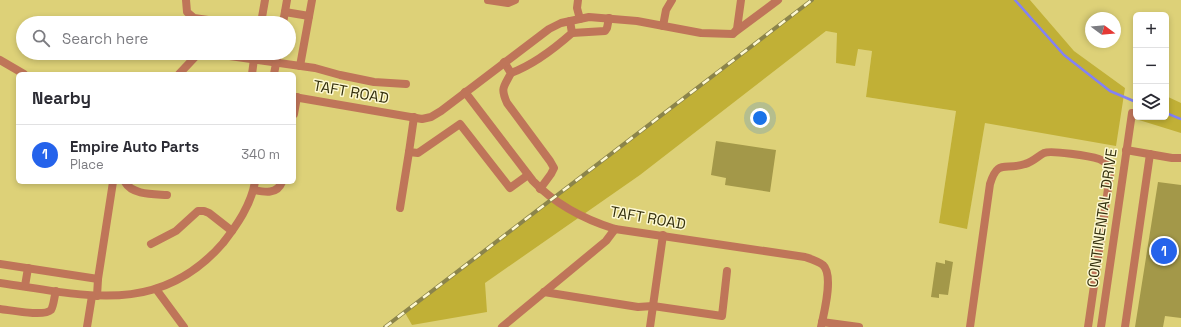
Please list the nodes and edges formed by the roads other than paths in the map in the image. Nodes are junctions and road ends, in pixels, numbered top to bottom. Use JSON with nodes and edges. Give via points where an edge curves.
{"nodes":[{"id":1,"x":186,"y":0,"type":"edge"},
{"id":2,"x":265,"y":0,"type":"edge"},
{"id":3,"x":287,"y":0,"type":"edge"},
{"id":4,"x":312,"y":0,"type":"edge"},
{"id":5,"x":488,"y":0,"type":"edge"},
{"id":6,"x":514,"y":0,"type":"edge"},
{"id":7,"x":578,"y":0,"type":"edge"},
{"id":8,"x":672,"y":0,"type":"edge"},
{"id":9,"x":741,"y":0,"type":"edge"},
{"id":10,"x":778,"y":0,"type":"edge"},
{"id":11,"x":285,"y":12,"type":"junction"},
{"id":12,"x":192,"y":16,"type":"edge"},
{"id":13,"x":262,"y":16,"type":"edge"},
{"id":14,"x":284,"y":16,"type":"edge"},
{"id":15,"x":309,"y":16,"type":"junction"},
{"id":16,"x":609,"y":18,"type":"junction"},
{"id":17,"x":580,"y":19,"type":"junction"},
{"id":18,"x":570,"y":21,"type":"junction"},
{"id":19,"x":663,"y":26,"type":"junction"},
{"id":20,"x":735,"y":32,"type":"junction"},
{"id":21,"x":572,"y":33,"type":"junction"},
{"id":22,"x":0,"y":60,"type":"edge"},
{"id":23,"x":192,"y":60,"type":"edge"},
{"id":24,"x":254,"y":60,"type":"edge"},
{"id":25,"x":261,"y":60,"type":"edge"},
{"id":26,"x":276,"y":62,"type":"junction"},
{"id":27,"x":504,"y":62,"type":"junction"},
{"id":28,"x":300,"y":66,"type":"junction"},
{"id":29,"x":21,"y":72,"type":"edge"},
{"id":30,"x":181,"y":72,"type":"edge"},
{"id":31,"x":252,"y":72,"type":"edge"},
{"id":32,"x":274,"y":72,"type":"edge"},
{"id":33,"x":511,"y":73,"type":"junction"},
{"id":34,"x":406,"y":84,"type":"dead end"},
{"id":35,"x":465,"y":92,"type":"junction"},
{"id":36,"x":296,"y":97,"type":"edge"},
{"id":37,"x":1132,"y":113,"type":"dead end"},
{"id":38,"x":414,"y":117,"type":"junction"},
{"id":39,"x":1126,"y":150,"type":"junction"},
{"id":40,"x":409,"y":152,"type":"junction"},
{"id":41,"x":1150,"y":154,"type":"junction"},
{"id":42,"x":1181,"y":158,"type":"edge"},
{"id":43,"x":528,"y":175,"type":"junction"},
{"id":44,"x":113,"y":184,"type":"edge"},
{"id":45,"x":126,"y":184,"type":"edge"},
{"id":46,"x":281,"y":184,"type":"edge"},
{"id":47,"x":255,"y":186,"type":"edge"},
{"id":48,"x":540,"y":188,"type":"junction"},
{"id":49,"x":166,"y":195,"type":"dead end"},
{"id":50,"x":400,"y":208,"type":"dead end"},
{"id":51,"x":615,"y":228,"type":"junction"},
{"id":52,"x":232,"y":231,"type":"junction"},
{"id":53,"x":663,"y":236,"type":"junction"},
{"id":54,"x":151,"y":244,"type":"dead end"},
{"id":55,"x":0,"y":264,"type":"edge"},
{"id":56,"x":28,"y":268,"type":"junction"},
{"id":57,"x":727,"y":271,"type":"dead end"},
{"id":58,"x":98,"y":279,"type":"junction"},
{"id":59,"x":0,"y":282,"type":"edge"},
{"id":60,"x":25,"y":286,"type":"junction"},
{"id":61,"x":156,"y":289,"type":"junction"},
{"id":62,"x":56,"y":291,"type":"junction"},
{"id":63,"x":544,"y":292,"type":"junction"},
{"id":64,"x":95,"y":296,"type":"junction"},
{"id":65,"x":653,"y":306,"type":"junction"},
{"id":66,"x":0,"y":309,"type":"edge"},
{"id":67,"x":822,"y":324,"type":"edge"},
{"id":68,"x":88,"y":327,"type":"edge"},
{"id":69,"x":184,"y":327,"type":"edge"},
{"id":70,"x":502,"y":327,"type":"edge"},
{"id":71,"x":650,"y":327,"type":"edge"},
{"id":72,"x":859,"y":327,"type":"edge"},
{"id":73,"x":970,"y":327,"type":"edge"},
{"id":74,"x":1088,"y":327,"type":"edge"},
{"id":75,"x":1101,"y":327,"type":"edge"},
{"id":76,"x":1125,"y":327,"type":"edge"}],
"edges":[{"from":1,"to":12,"type":"street","via":[[187,12]]},
{"from":2,"to":13,"type":"street"},
{"from":3,"to":11,"type":"street"},
{"from":4,"to":15,"type":"street"},
{"from":5,"to":6,"type":"street","via":[[508,3]]},
{"from":7,"to":17,"type":"street"},
{"from":8,"to":19,"type":"street","via":[[666,10]]},
{"from":9,"to":20,"type":"street"},
{"from":10,"to":20,"type":"street"},
{"from":11,"to":14,"type":"street"},
{"from":11,"to":15,"type":"street"},
{"from":15,"to":28,"type":"street"},
{"from":16,"to":17,"type":"street","name":"TAFT ROAD"},
{"from":16,"to":19,"type":"street","name":"TAFT ROAD"},
{"from":16,"to":21,"type":"street","via":[[605,31]]},
{"from":17,"to":18,"type":"street","name":"TAFT ROAD"},
{"from":18,"to":21,"type":"street"},
{"from":18,"to":27,"type":"street","name":"TAFT ROAD","via":[[548,29]]},
{"from":19,"to":20,"type":"street","name":"TAFT ROAD","via":[[702,33]]},
{"from":21,"to":33,"type":"street","via":[[521,70]]},
{"from":22,"to":29,"type":"street"},
{"from":23,"to":30,"type":"street"},
{"from":24,"to":31,"type":"street"},
{"from":25,"to":26,"type":"street"},
{"from":26,"to":28,"type":"street"},
{"from":26,"to":32,"type":"street"},
{"from":27,"to":33,"type":"street"},
{"from":27,"to":35,"type":"street","name":"TAFT ROAD"},
{"from":28,"to":34,"type":"street","via":[[374,82]]},
{"from":33,"to":48,"type":"street","via":[[502,93],[554,168]]},
{"from":35,"to":38,"type":"street","name":"TAFT ROAD","via":[[430,117]]},
{"from":35,"to":43,"type":"street","name":"TAFT ROAD"},
{"from":36,"to":38,"type":"street","name":"TAFT ROAD"},
{"from":37,"to":39,"type":"street","name":"CONTINENTAL DRIVE"},
{"from":38,"to":40,"type":"street"},
{"from":39,"to":41,"type":"street"},
{"from":39,"to":75,"type":"street","name":"CONTINENTAL DRIVE"},
{"from":40,"to":43,"type":"street","via":[[418,153],[460,124],[510,188]]},
{"from":40,"to":50,"type":"street"},
{"from":41,"to":42,"type":"street"},
{"from":41,"to":76,"type":"street"},
{"from":43,"to":48,"type":"street","name":"TAFT ROAD"},
{"from":44,"to":58,"type":"street"},
{"from":45,"to":49,"type":"street","via":[[139,192]]},
{"from":46,"to":47,"type":"street","via":[[276,190],[268,193]]},
{"from":47,"to":52,"type":"street"},
{"from":48,"to":51,"type":"street","name":"TAFT ROAD","via":[[572,212]]},
{"from":51,"to":53,"type":"street","name":"TAFT ROAD"},
{"from":51,"to":63,"type":"street","via":[[606,241]]},
{"from":52,"to":54,"type":"street","via":[[209,212],[198,211],[176,231]]},
{"from":52,"to":61,"type":"street","via":[[215,252],[202,262],[173,282]]},
{"from":53,"to":65,"type":"street"},
{"from":53,"to":67,"type":"street","name":"TAFT ROAD","via":[[816,260],[824,266],[828,274]]},
{"from":55,"to":56,"type":"street"},
{"from":56,"to":58,"type":"street"},
{"from":56,"to":60,"type":"street"},
{"from":57,"to":65,"type":"street","via":[[722,316]]},
{"from":58,"to":64,"type":"street"},
{"from":59,"to":60,"type":"street"},
{"from":60,"to":62,"type":"street"},
{"from":61,"to":64,"type":"street","via":[[128,295]]},
{"from":61,"to":69,"type":"street"},
{"from":62,"to":64,"type":"street"},
{"from":62,"to":66,"type":"street","via":[[48,312]]},
{"from":63,"to":65,"type":"street","via":[[638,307]]},
{"from":63,"to":70,"type":"street"},
{"from":64,"to":68,"type":"street"},
{"from":65,"to":71,"type":"street"},
{"from":67,"to":72,"type":"street"},
{"from":73,"to":74,"type":"street","via":[[993,173],[1000,167],[1025,165],[1044,153],[1099,159],[1109,165],[1110,175]]}]}
